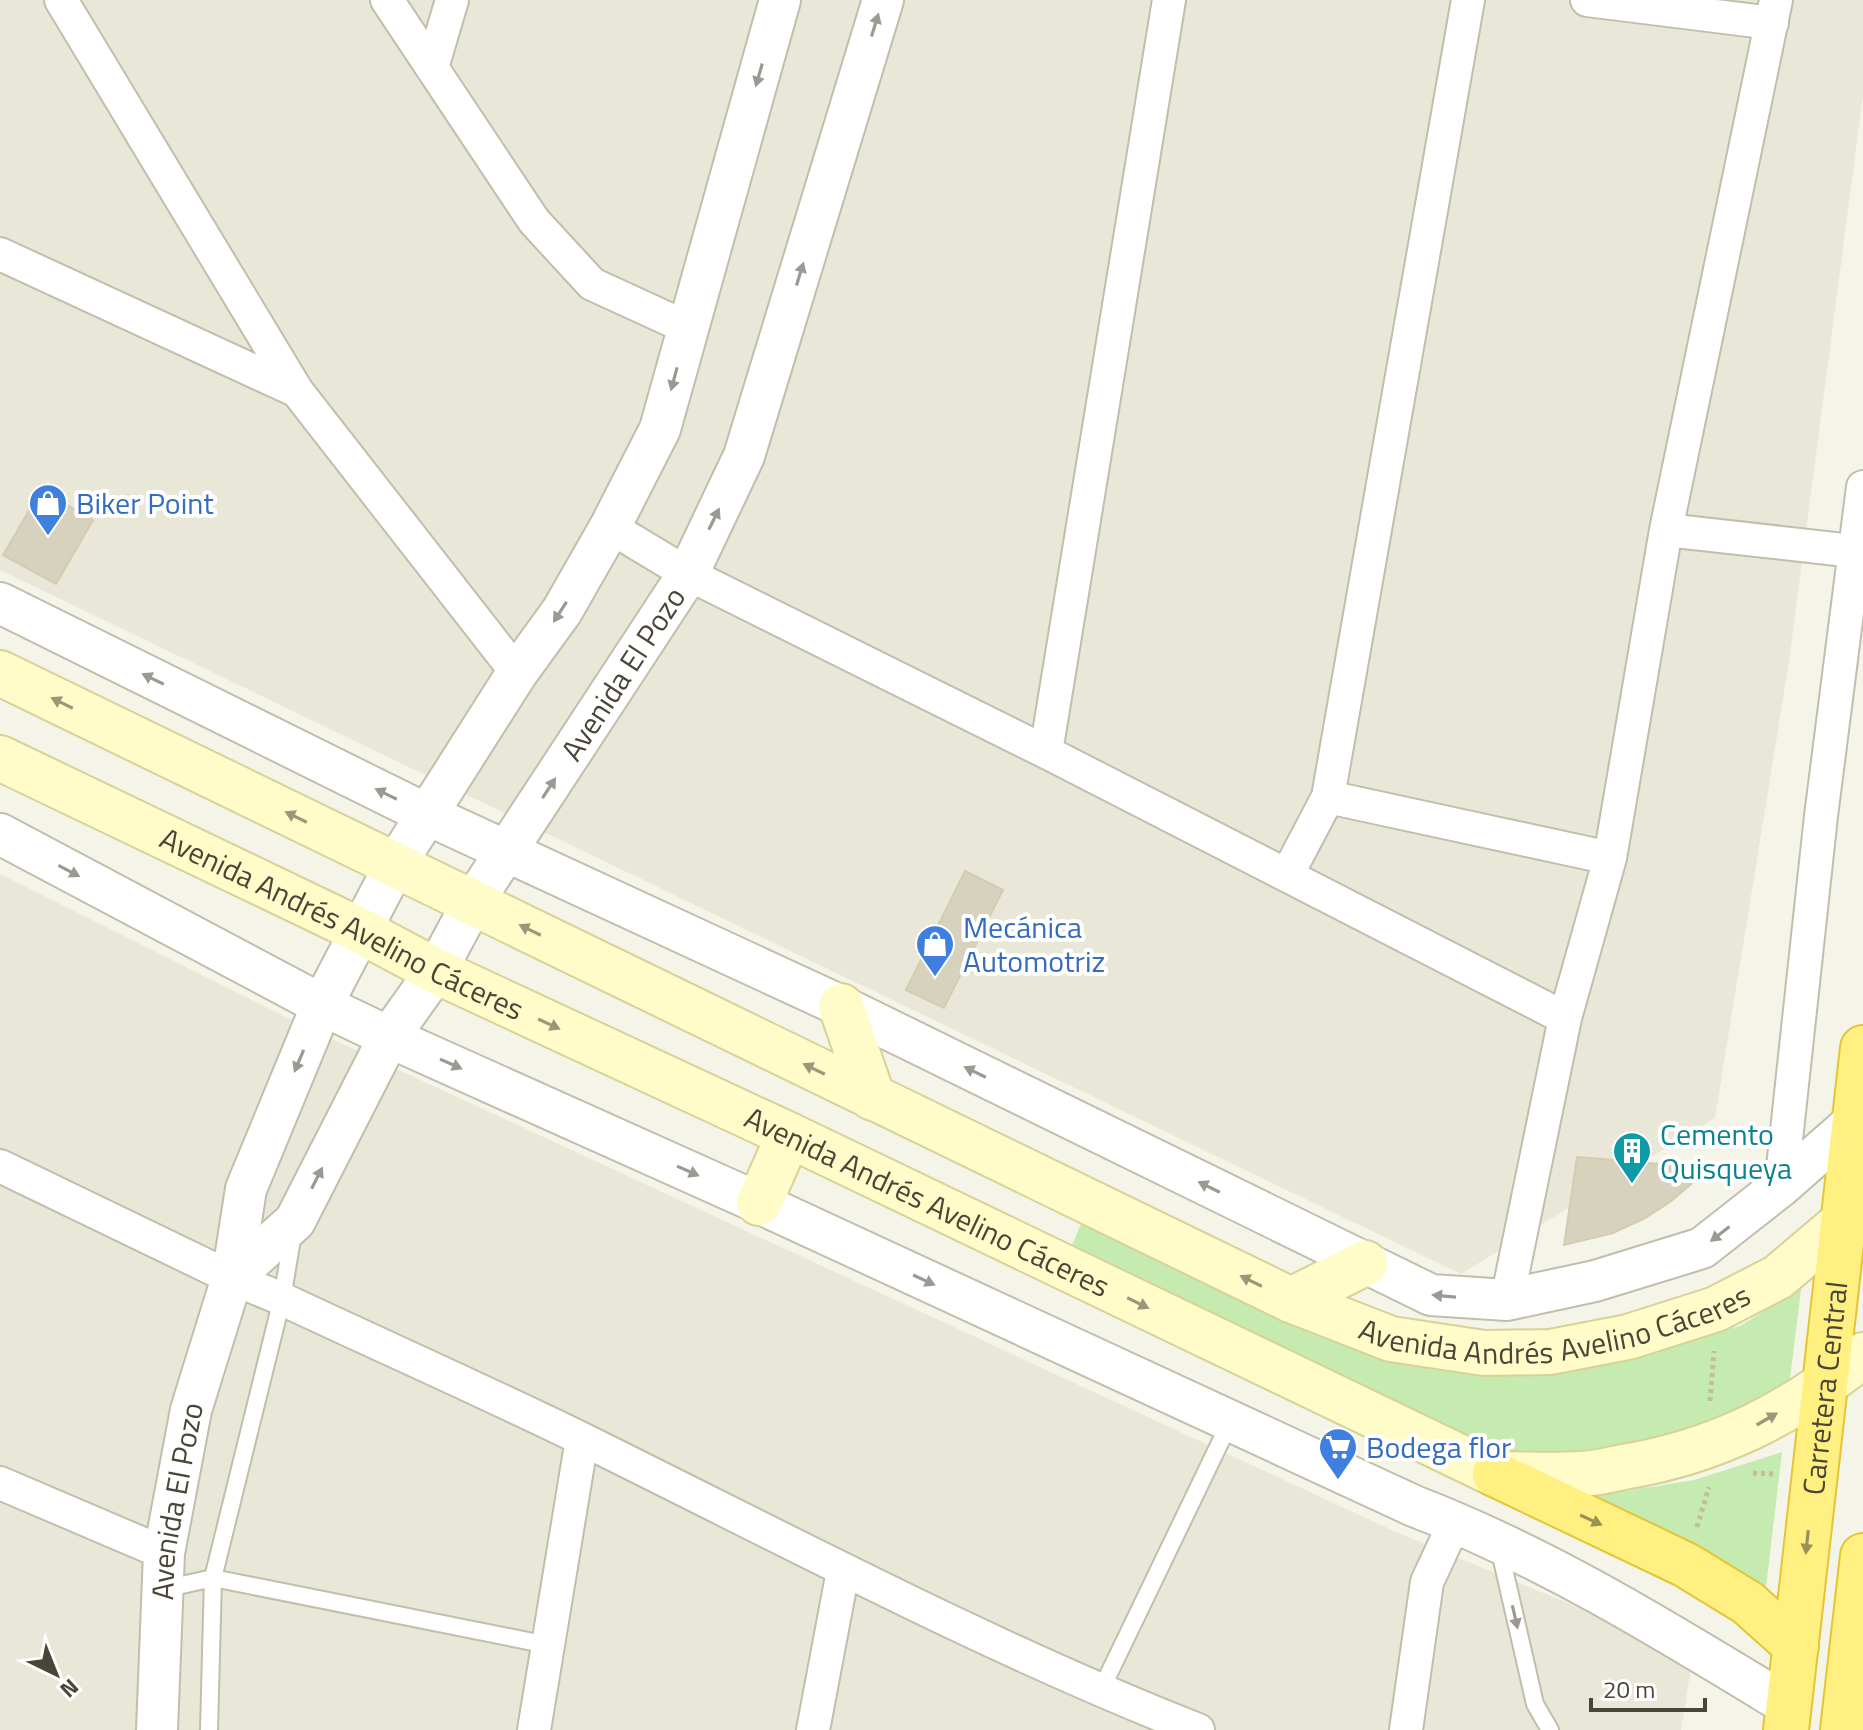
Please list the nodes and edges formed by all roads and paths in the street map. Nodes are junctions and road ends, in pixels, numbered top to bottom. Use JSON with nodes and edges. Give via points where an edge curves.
{"nodes":[{"id":1,"x":61,"y":0,"type":"edge"},
{"id":2,"x":387,"y":0,"type":"edge"},
{"id":3,"x":452,"y":0,"type":"edge"},
{"id":4,"x":780,"y":0,"type":"edge"},
{"id":5,"x":883,"y":0,"type":"edge"},
{"id":6,"x":1169,"y":0,"type":"edge"},
{"id":7,"x":1468,"y":0,"type":"edge"},
{"id":8,"x":1587,"y":0,"type":"edge"},
{"id":9,"x":1774,"y":11,"type":"edge"},
{"id":10,"x":432,"y":68,"type":"junction"},
{"id":11,"x":0,"y":254,"type":"edge"},
{"id":12,"x":688,"y":328,"type":"junction"},
{"id":13,"x":297,"y":391,"type":"junction"},
{"id":14,"x":1863,"y":487,"type":"edge"},
{"id":15,"x":610,"y":527,"type":"junction"},
{"id":16,"x":1666,"y":530,"type":"junction"},
{"id":17,"x":1859,"y":552,"type":"edge"},
{"id":18,"x":688,"y":574,"type":"junction"},
{"id":19,"x":0,"y":603,"type":"edge"},
{"id":20,"x":517,"y":673,"type":"junction"},
{"id":21,"x":4,"y":678,"type":"edge"},
{"id":22,"x":1046,"y":752,"type":"junction"},
{"id":23,"x":0,"y":758,"type":"edge"},
{"id":24,"x":1328,"y":797,"type":"junction"},
{"id":25,"x":426,"y":814,"type":"junction"},
{"id":26,"x":0,"y":834,"type":"edge"},
{"id":27,"x":506,"y":853,"type":"junction"},
{"id":28,"x":1610,"y":858,"type":"junction"},
{"id":29,"x":395,"y":865,"type":"junction"},
{"id":30,"x":1287,"y":875,"type":"junction"},
{"id":31,"x":473,"y":902,"type":"junction"},
{"id":32,"x":361,"y":931,"type":"junction"},
{"id":33,"x":436,"y":971,"type":"junction"},
{"id":34,"x":322,"y":1005,"type":"junction"},
{"id":35,"x":841,"y":1006,"type":"junction"},
{"id":36,"x":1565,"y":1018,"type":"junction"},
{"id":37,"x":389,"y":1037,"type":"junction"},
{"id":38,"x":1863,"y":1048,"type":"edge"},
{"id":39,"x":873,"y":1098,"type":"junction"},
{"id":40,"x":1855,"y":1121,"type":"junction"},
{"id":41,"x":789,"y":1135,"type":"junction"},
{"id":42,"x":0,"y":1166,"type":"edge"},
{"id":43,"x":1781,"y":1186,"type":"junction"},
{"id":44,"x":1060,"y":1189,"type":"junction"},
{"id":45,"x":759,"y":1203,"type":"junction"},
{"id":46,"x":295,"y":1221,"type":"junction"},
{"id":47,"x":1843,"y":1222,"type":"junction"},
{"id":48,"x":1039,"y":1255,"type":"junction"},
{"id":49,"x":1365,"y":1263,"type":"junction"},
{"id":50,"x":232,"y":1278,"type":"junction"},
{"id":51,"x":282,"y":1299,"type":"junction"},
{"id":52,"x":1291,"y":1300,"type":"junction"},
{"id":53,"x":1507,"y":1300,"type":"junction"},
{"id":54,"x":1863,"y":1355,"type":"edge"},
{"id":55,"x":1824,"y":1387,"type":"junction"},
{"id":56,"x":1230,"y":1422,"type":"junction"},
{"id":57,"x":582,"y":1439,"type":"junction"},
{"id":58,"x":1495,"y":1474,"type":"junction"},
{"id":59,"x":0,"y":1483,"type":"edge"},
{"id":60,"x":1455,"y":1522,"type":"junction"},
{"id":61,"x":1497,"y":1541,"type":"junction"},
{"id":62,"x":1863,"y":1556,"type":"edge"},
{"id":63,"x":163,"y":1571,"type":"junction"},
{"id":64,"x":843,"y":1571,"type":"junction"},
{"id":65,"x":213,"y":1578,"type":"junction"},
{"id":66,"x":548,"y":1645,"type":"junction"},
{"id":67,"x":1796,"y":1646,"type":"junction"},
{"id":68,"x":1101,"y":1690,"type":"junction"},
{"id":69,"x":1136,"y":1718,"type":"edge"},
{"id":70,"x":1787,"y":1718,"type":"edge"},
{"id":71,"x":157,"y":1730,"type":"edge"},
{"id":72,"x":209,"y":1730,"type":"edge"},
{"id":73,"x":534,"y":1730,"type":"edge"},
{"id":74,"x":813,"y":1730,"type":"edge"},
{"id":75,"x":1198,"y":1730,"type":"edge"},
{"id":76,"x":1406,"y":1730,"type":"edge"},
{"id":77,"x":1550,"y":1730,"type":"edge"},
{"id":78,"x":1843,"y":1730,"type":"edge"}],
"edges":[{"from":1,"to":13,"type":"street"},
{"from":2,"to":10,"type":"street"},
{"from":3,"to":10,"type":"street"},
{"from":4,"to":12,"type":"street","name":"Avenida El Pozo","one_way":true},
{"from":18,"to":5,"type":"street","name":"Avenida El Pozo","one_way":true,"via":[[744,456]]},
{"from":6,"to":22,"type":"street"},
{"from":7,"to":24,"type":"street"},
{"from":8,"to":9,"type":"street"},
{"from":9,"to":16,"type":"street"},
{"from":10,"to":12,"type":"street","via":[[534,221],[592,284]]},
{"from":11,"to":13,"type":"street"},
{"from":12,"to":15,"type":"street","name":"Avenida El Pozo","one_way":true,"via":[[660,429]]},
{"from":13,"to":20,"type":"street"},
{"from":14,"to":17,"type":"street"},
{"from":15,"to":18,"type":"street"},
{"from":15,"to":20,"type":"street","name":"Avenida El Pozo","one_way":true,"via":[[562,611]]},
{"from":16,"to":17,"type":"street"},
{"from":16,"to":28,"type":"street"},
{"from":17,"to":43,"type":"street","via":[[1821,816]]},
{"from":18,"to":22,"type":"street"},
{"from":27,"to":18,"type":"street","name":"Avenida El Pozo","one_way":true},
{"from":25,"to":19,"type":"street","one_way":true},
{"from":20,"to":25,"type":"street","name":"Avenida El Pozo"},
{"from":29,"to":21,"type":"main road","name":"Avenida Andrés Avelino Cáceres","one_way":true},
{"from":22,"to":30,"type":"street"},
{"from":23,"to":32,"type":"main road","name":"Avenida Andrés Avelino Cáceres"},
{"from":24,"to":28,"type":"street"},
{"from":24,"to":30,"type":"street"},
{"from":25,"to":27,"type":"street"},
{"from":25,"to":29,"type":"street","name":"Avenida El Pozo"},
{"from":26,"to":34,"type":"street","one_way":true},
{"from":27,"to":31,"type":"street","name":"Avenida El Pozo"},
{"from":27,"to":35,"type":"street"},
{"from":28,"to":36,"type":"street"},
{"from":29,"to":31,"type":"main road","name":"Avenida Andrés Avelino Cáceres"},
{"from":29,"to":32,"type":"street","name":"Avenida El Pozo"},
{"from":30,"to":36,"type":"street"},
{"from":31,"to":33,"type":"street","name":"Avenida El Pozo"},
{"from":39,"to":31,"type":"main road","name":"Avenida Andrés Avelino Cáceres","one_way":true},
{"from":32,"to":33,"type":"main road","name":"Avenida Andrés Avelino Cáceres"},
{"from":32,"to":34,"type":"street","name":"Avenida El Pozo"},
{"from":33,"to":37,"type":"street","name":"Avenida El Pozo"},
{"from":33,"to":41,"type":"main road","name":"Avenida Andrés Avelino Cáceres","one_way":true},
{"from":34,"to":37,"type":"street"},
{"from":34,"to":50,"type":"street","name":"Avenida El Pozo","one_way":true,"via":[[246,1189]]},
{"from":35,"to":39,"type":"main road"},
{"from":49,"to":35,"type":"street","one_way":true},
{"from":36,"to":53,"type":"street"},
{"from":37,"to":45,"type":"street","one_way":true},
{"from":46,"to":37,"type":"street","name":"Avenida El Pozo","one_way":true},
{"from":38,"to":40,"type":"highway","name":"Carretera Central"},
{"from":39,"to":44,"type":"main road","name":"Avenida Andrés Avelino Cáceres"},
{"from":40,"to":43,"type":"street"},
{"from":40,"to":47,"type":"highway","name":"Carretera Central"},
{"from":41,"to":45,"type":"main road"},
{"from":41,"to":48,"type":"main road","name":"Avenida Andrés Avelino Cáceres"},
{"from":42,"to":50,"type":"street"},
{"from":43,"to":53,"type":"street","one_way":true,"via":[[1702,1248],[1595,1281]]},
{"from":44,"to":48,"type":"main road","via":[[1068,1212],[1060,1236]]},
{"from":52,"to":44,"type":"main road","name":"Avenida Andrés Avelino Cáceres","one_way":true},
{"from":45,"to":56,"type":"street","one_way":true},
{"from":46,"to":50,"type":"street","name":"Avenida El Pozo"},
{"from":46,"to":51,"type":"lane"},
{"from":47,"to":52,"type":"main road","name":"Avenida Andrés Avelino Cáceres","via":[[1778,1277],[1716,1309],[1628,1337],[1550,1352],[1484,1353],[1391,1339]]},
{"from":47,"to":55,"type":"highway","name":"Carretera Central"},
{"from":48,"to":58,"type":"main road","name":"Avenida Andrés Avelino Cáceres","one_way":true},
{"from":49,"to":52,"type":"main road"},
{"from":53,"to":49,"type":"street","one_way":true,"via":[[1431,1295]]},
{"from":50,"to":51,"type":"street"},
{"from":50,"to":63,"type":"street","name":"Avenida El Pozo","via":[[191,1410]]},
{"from":51,"to":57,"type":"street"},
{"from":51,"to":65,"type":"lane"},
{"from":54,"to":55,"type":"main road","name":"Avenida Andrés Avelino Cáceres"},
{"from":58,"to":55,"type":"main road","name":"Avenida Andrés Avelino Cáceres","one_way":true,"via":[[1583,1474],[1663,1460],[1746,1431]]},
{"from":55,"to":67,"type":"highway","name":"Carretera Central","one_way":true},
{"from":56,"to":60,"type":"street"},
{"from":56,"to":68,"type":"lane"},
{"from":57,"to":64,"type":"street"},
{"from":57,"to":66,"type":"street"},
{"from":58,"to":67,"type":"highway","one_way":true,"via":[[1686,1565],[1748,1603]]},
{"from":59,"to":63,"type":"street"},
{"from":60,"to":61,"type":"street"},
{"from":60,"to":76,"type":"street","via":[[1427,1582]]},
{"from":61,"to":70,"type":"street","via":[[1660,1628]]},
{"from":61,"to":77,"type":"lane","one_way":true,"via":[[1535,1704]]},
{"from":62,"to":78,"type":"highway"},
{"from":63,"to":65,"type":"lane"},
{"from":63,"to":71,"type":"street","name":"Avenida El Pozo"},
{"from":64,"to":68,"type":"street"},
{"from":64,"to":74,"type":"street"},
{"from":65,"to":66,"type":"lane"},
{"from":65,"to":72,"type":"lane"},
{"from":66,"to":73,"type":"street"},
{"from":67,"to":70,"type":"highway","name":"Carretera Central"},
{"from":68,"to":69,"type":"street"},
{"from":69,"to":75,"type":"street"}]}
